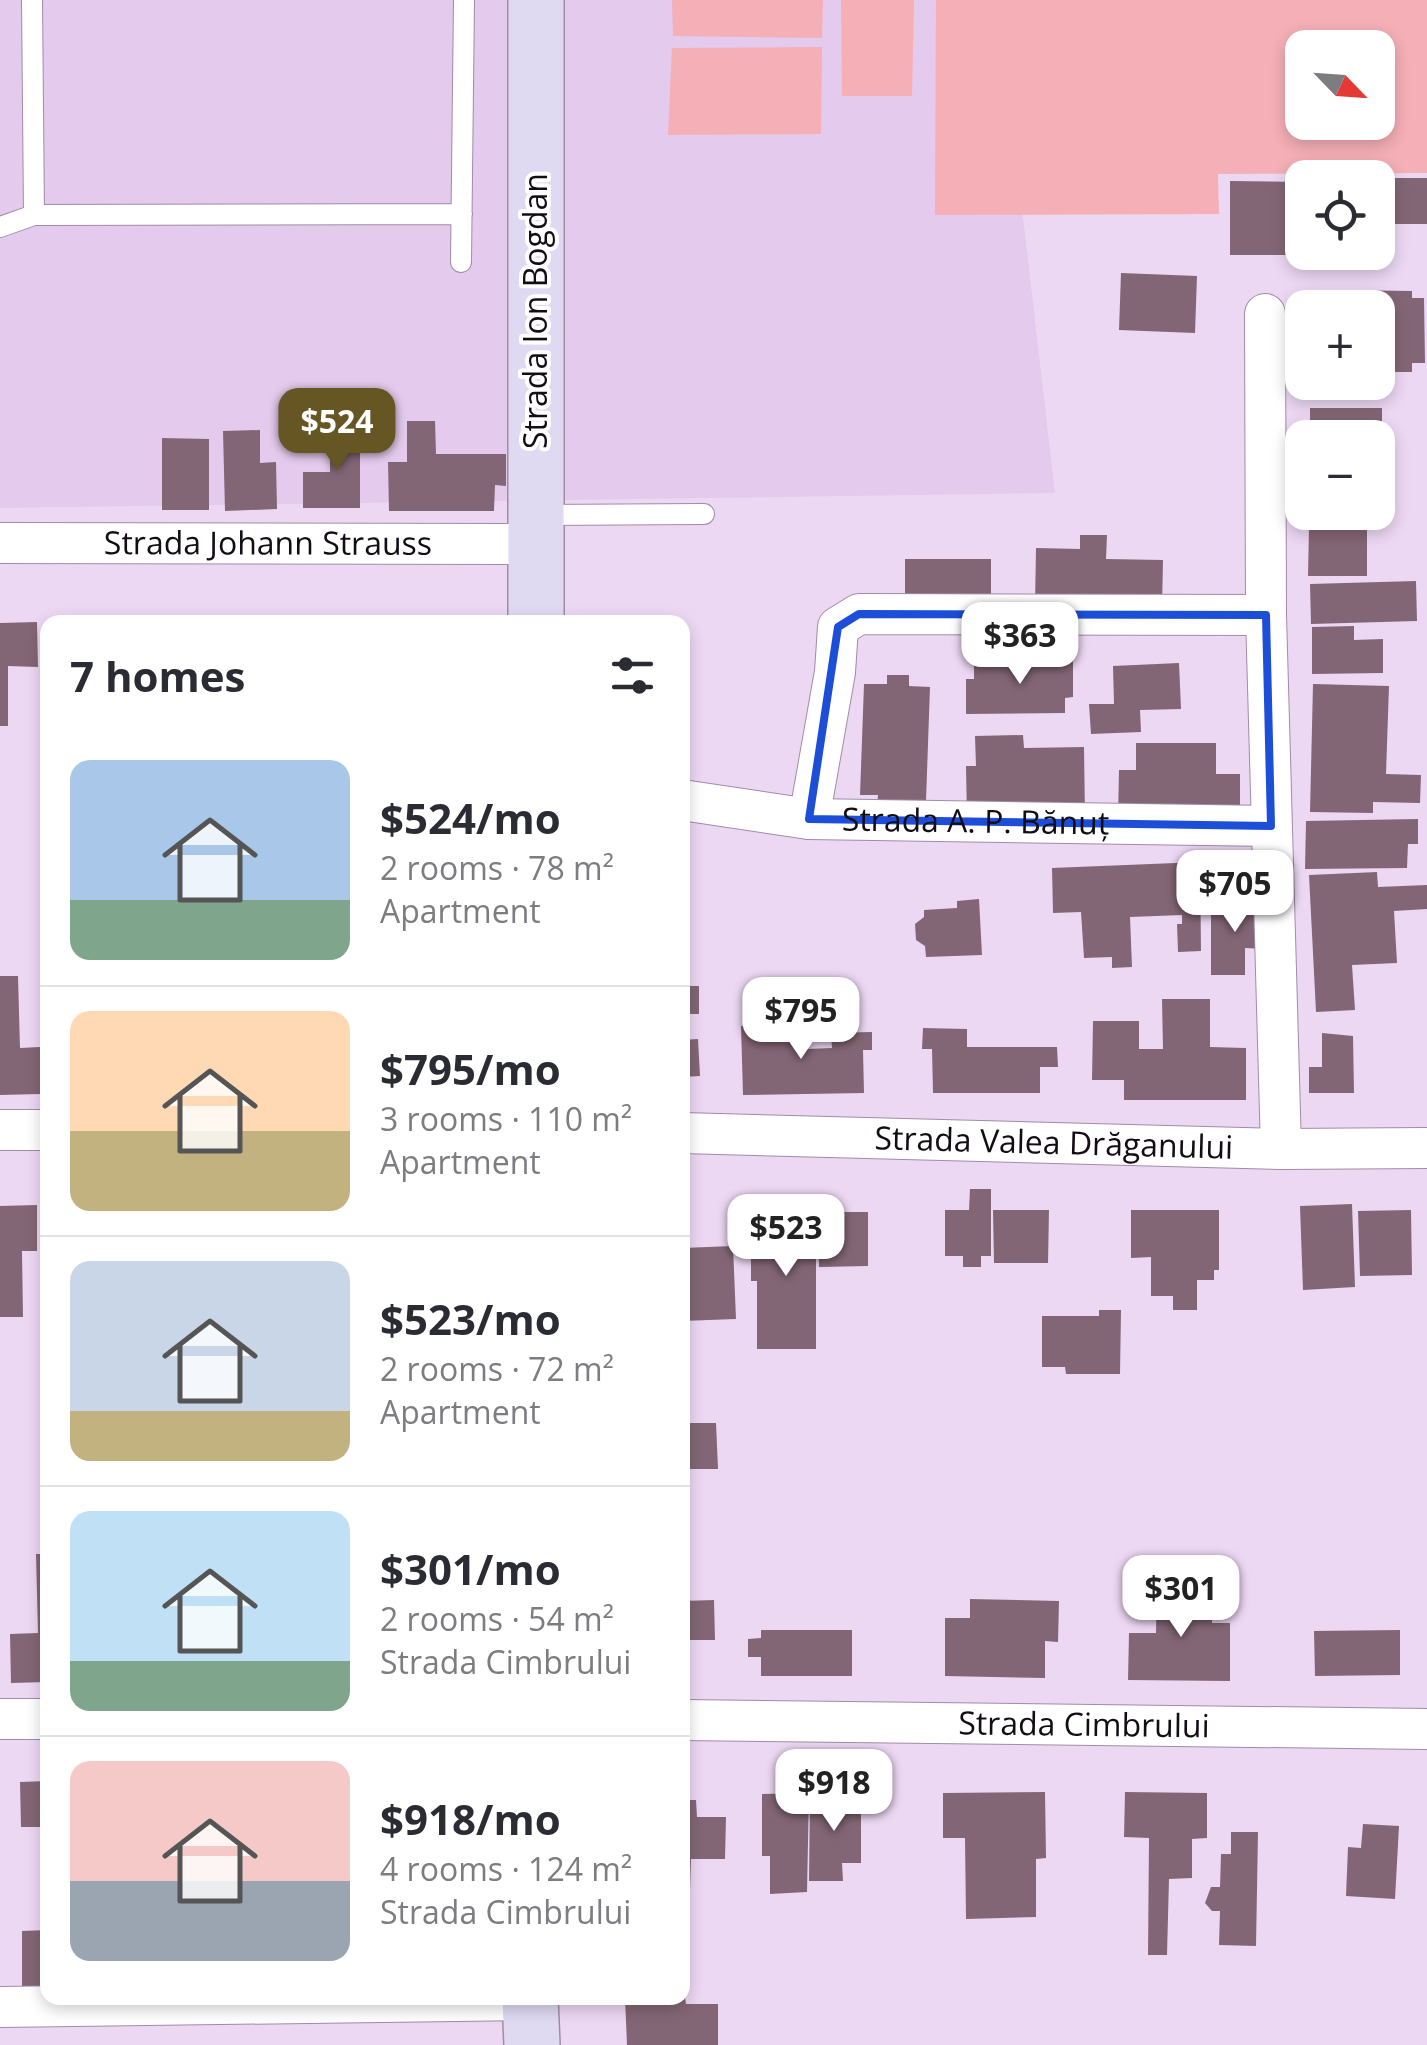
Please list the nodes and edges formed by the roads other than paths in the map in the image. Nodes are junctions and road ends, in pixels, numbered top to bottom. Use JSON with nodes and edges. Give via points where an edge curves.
{"nodes":[{"id":1,"x":32,"y":0,"type":"edge"},
{"id":2,"x":464,"y":0,"type":"edge"},
{"id":3,"x":536,"y":0,"type":"edge"},
{"id":4,"x":462,"y":214,"type":"junction"},
{"id":5,"x":34,"y":215,"type":"junction"},
{"id":6,"x":0,"y":227,"type":"edge"},
{"id":7,"x":461,"y":262,"type":"dead end"},
{"id":8,"x":1265,"y":314,"type":"dead end"},
{"id":9,"x":704,"y":514,"type":"dead end"},
{"id":10,"x":537,"y":530,"type":"junction"},
{"id":11,"x":0,"y":543,"type":"edge"},
{"id":12,"x":536,"y":615,"type":"edge"},
{"id":13,"x":1266,"y":616,"type":"junction"},
{"id":14,"x":690,"y":801,"type":"edge"},
{"id":15,"x":809,"y":818,"type":"junction"},
{"id":16,"x":1271,"y":826,"type":"junction"},
{"id":17,"x":0,"y":1130,"type":"edge"},
{"id":18,"x":40,"y":1130,"type":"edge"},
{"id":19,"x":690,"y":1133,"type":"edge"},
{"id":20,"x":1281,"y":1148,"type":"junction"},
{"id":21,"x":1427,"y":1148,"type":"edge"},
{"id":22,"x":0,"y":1719,"type":"edge"},
{"id":23,"x":40,"y":1719,"type":"edge"},
{"id":24,"x":690,"y":1720,"type":"edge"},
{"id":25,"x":1427,"y":1729,"type":"edge"},
{"id":26,"x":0,"y":2007,"type":"edge"},
{"id":27,"x":531,"y":2014,"type":"edge"}],
"edges":[{"from":1,"to":5,"type":"lane"},
{"from":2,"to":4,"type":"lane"},
{"from":3,"to":10,"type":"main road","name":"Strada Ion Bogdan"},
{"from":4,"to":5,"type":"lane"},
{"from":4,"to":7,"type":"lane"},
{"from":5,"to":6,"type":"lane"},
{"from":8,"to":13,"type":"street"},
{"from":9,"to":10,"type":"lane"},
{"from":10,"to":11,"type":"street","name":"Strada Johann Strauss"},
{"from":10,"to":12,"type":"main road","name":"Strada Ion Bogdan"},
{"from":13,"to":15,"type":"street","via":[[859,614],[838,627]]},
{"from":13,"to":16,"type":"street"},
{"from":14,"to":15,"type":"street","name":"Strada A. P. Bănuț"},
{"from":15,"to":16,"type":"street","name":"Strada A. P. Bănuț"},
{"from":16,"to":20,"type":"street"},
{"from":17,"to":18,"type":"street"},
{"from":19,"to":20,"type":"street","name":"Strada Valea Drăganului"},
{"from":20,"to":21,"type":"street","name":"Strada Valea Drăganului"},
{"from":22,"to":23,"type":"street"},
{"from":24,"to":25,"type":"street","name":"Strada Cimbrului"},
{"from":26,"to":27,"type":"street"}]}
